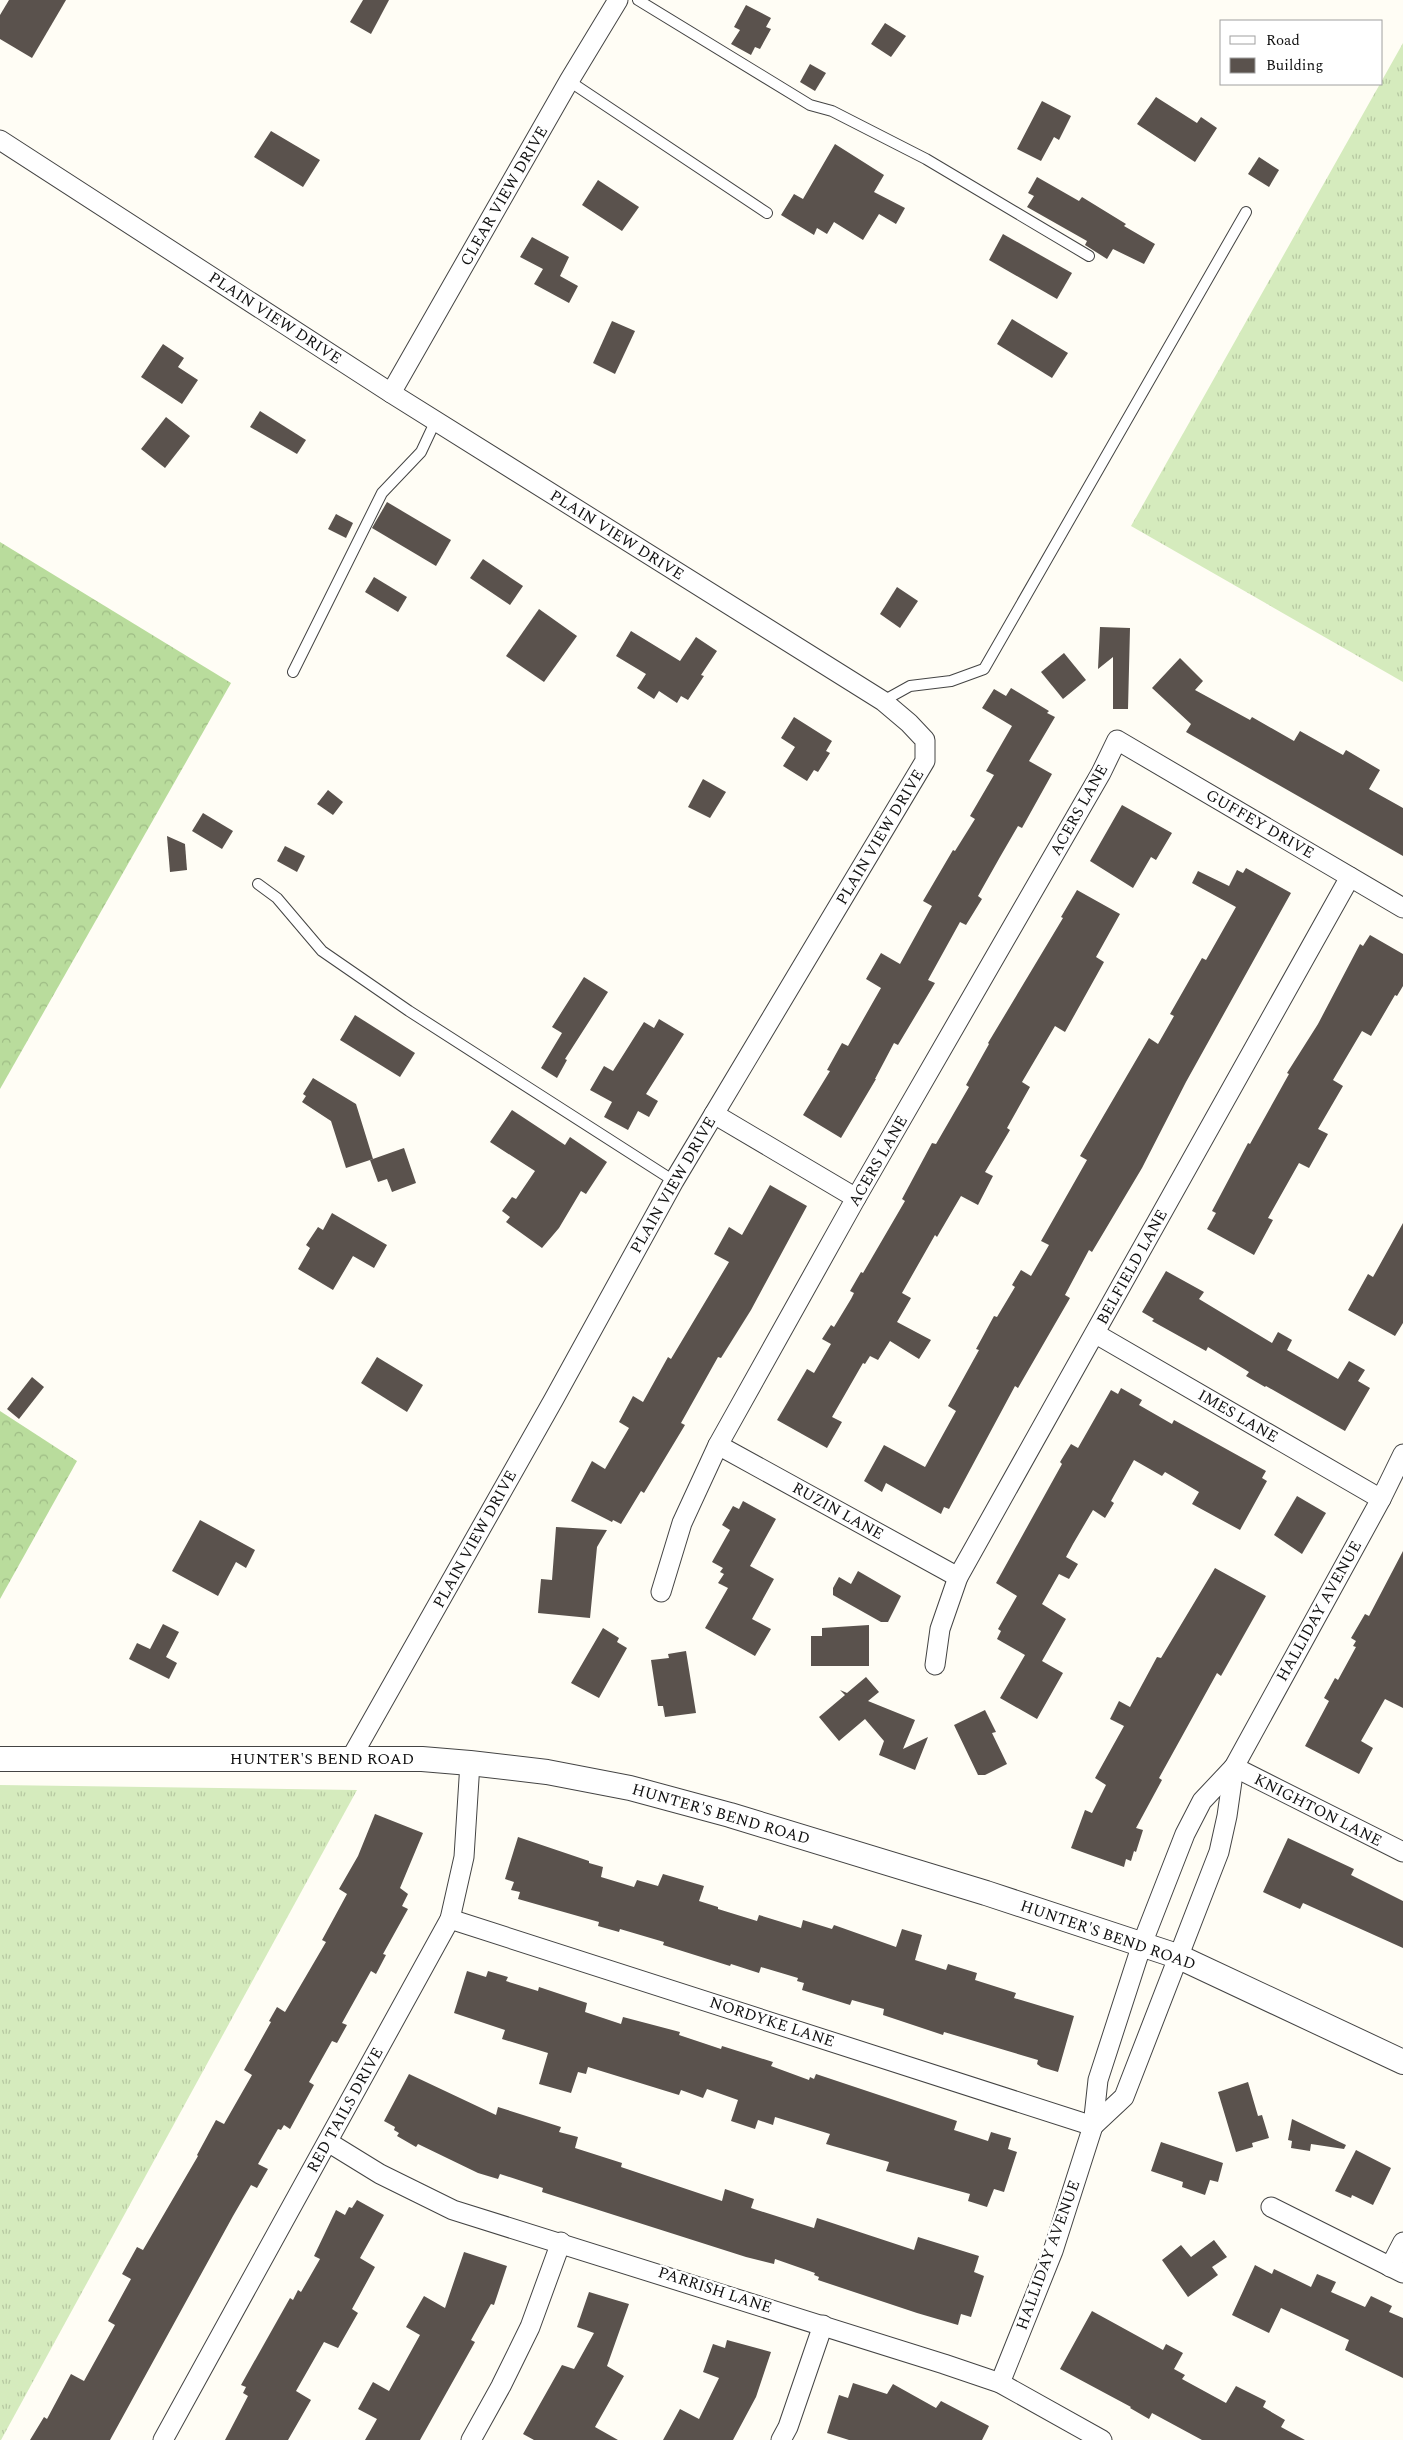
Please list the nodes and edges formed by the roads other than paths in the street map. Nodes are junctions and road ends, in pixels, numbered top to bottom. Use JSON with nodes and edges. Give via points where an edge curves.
{"nodes":[{"id":1,"x":618,"y":0,"type":"edge"},
{"id":2,"x":638,"y":0,"type":"edge"},
{"id":3,"x":569,"y":81,"type":"junction"},
{"id":4,"x":0,"y":140,"type":"edge"},
{"id":5,"x":1246,"y":212,"type":"dead end"},
{"id":6,"x":767,"y":213,"type":"dead end"},
{"id":7,"x":1088,"y":256,"type":"dead end"},
{"id":8,"x":392,"y":393,"type":"junction"},
{"id":9,"x":436,"y":420,"type":"junction"},
{"id":10,"x":293,"y":672,"type":"dead end"},
{"id":11,"x":882,"y":701,"type":"junction"},
{"id":12,"x":1117,"y":740,"type":"joint"},
{"id":13,"x":1350,"y":877,"type":"junction"},
{"id":14,"x":258,"y":884,"type":"dead end"},
{"id":15,"x":1403,"y":908,"type":"edge"},
{"id":16,"x":714,"y":1114,"type":"junction"},
{"id":17,"x":674,"y":1181,"type":"junction"},
{"id":18,"x":856,"y":1198,"type":"junction"},
{"id":19,"x":1096,"y":1334,"type":"junction"},
{"id":20,"x":718,"y":1445,"type":"junction"},
{"id":21,"x":1403,"y":1454,"type":"edge"},
{"id":22,"x":1381,"y":1498,"type":"junction"},
{"id":23,"x":958,"y":1577,"type":"junction"},
{"id":24,"x":661,"y":1592,"type":"dead end"},
{"id":25,"x":935,"y":1665,"type":"dead end"},
{"id":26,"x":351,"y":1758,"type":"junction"},
{"id":27,"x":0,"y":1759,"type":"edge"},
{"id":28,"x":470,"y":1762,"type":"junction"},
{"id":29,"x":1234,"y":1767,"type":"junction"},
{"id":30,"x":1403,"y":1852,"type":"edge"},
{"id":31,"x":450,"y":1919,"type":"junction"},
{"id":32,"x":1142,"y":1944,"type":"junction"},
{"id":33,"x":1177,"y":1956,"type":"junction"},
{"id":34,"x":1403,"y":2062,"type":"edge"},
{"id":35,"x":1093,"y":2126,"type":"junction"},
{"id":36,"x":328,"y":2142,"type":"junction"},
{"id":37,"x":1271,"y":2207,"type":"dead end"},
{"id":38,"x":561,"y":2242,"type":"junction"},
{"id":39,"x":1403,"y":2242,"type":"edge"},
{"id":40,"x":1397,"y":2270,"type":"edge"},
{"id":41,"x":823,"y":2325,"type":"junction"},
{"id":42,"x":1000,"y":2383,"type":"junction"},
{"id":43,"x":163,"y":2440,"type":"edge"},
{"id":44,"x":471,"y":2440,"type":"edge"},
{"id":45,"x":781,"y":2440,"type":"edge"},
{"id":46,"x":1102,"y":2440,"type":"edge"}],
"edges":[{"from":1,"to":3,"type":"street","name":"CLEAR VIEW DRIVE"},
{"from":2,"to":7,"type":"lane","via":[[810,105],[832,111],[926,159]]},
{"from":3,"to":6,"type":"lane"},
{"from":3,"to":8,"type":"street","name":"CLEAR VIEW DRIVE"},
{"from":4,"to":8,"type":"street","name":"PLAIN VIEW DRIVE"},
{"from":5,"to":11,"type":"lane","via":[[984,669],[951,681],[910,686]]},
{"from":8,"to":9,"type":"street","name":"PLAIN VIEW DRIVE"},
{"from":9,"to":10,"type":"lane","via":[[421,452],[382,493]]},
{"from":9,"to":11,"type":"street","name":"PLAIN VIEW DRIVE"},
{"from":11,"to":16,"type":"street","name":"PLAIN VIEW DRIVE","via":[[925,740],[925,762]]},
{"from":12,"to":13,"type":"street","name":"GUFFEY DRIVE"},
{"from":12,"to":18,"type":"street","name":"ACERS LANE"},
{"from":13,"to":15,"type":"street","name":"GUFFEY DRIVE"},
{"from":13,"to":19,"type":"street","name":"BELFIELD LANE"},
{"from":14,"to":17,"type":"lane","via":[[277,898],[322,951]]},
{"from":16,"to":17,"type":"street","name":"PLAIN VIEW DRIVE"},
{"from":16,"to":18,"type":"street"},
{"from":17,"to":26,"type":"street","name":"PLAIN VIEW DRIVE"},
{"from":18,"to":20,"type":"street","name":"ACERS LANE"},
{"from":19,"to":22,"type":"street","name":"IMES LANE"},
{"from":19,"to":23,"type":"street","name":"BELFIELD LANE"},
{"from":20,"to":23,"type":"street","name":"RUZIN LANE"},
{"from":20,"to":24,"type":"street","name":"ACERS LANE","via":[[682,1523]]},
{"from":21,"to":22,"type":"street","name":"HALLIDAY AVENUE"},
{"from":22,"to":29,"type":"street","name":"HALLIDAY AVENUE"},
{"from":23,"to":25,"type":"street","name":"BELFIELD LANE","via":[[940,1629]]},
{"from":26,"to":27,"type":"street","name":"HUNTER'S BEND ROAD"},
{"from":26,"to":28,"type":"street","name":"HUNTER'S BEND ROAD"},
{"from":28,"to":31,"type":"street","name":"RED TAILS DRIVE","via":[[464,1857]]},
{"from":28,"to":32,"type":"street","name":"HUNTER'S BEND ROAD","via":[[621,1786],[721,1812]]},
{"from":29,"to":30,"type":"street","name":"KNIGHTON LANE"},
{"from":29,"to":32,"type":"street","name":"HALLIDAY AVENUE","via":[[1202,1801],[1185,1834]]},
{"from":29,"to":33,"type":"street","name":"HALLIDAY AVENUE","via":[[1219,1852]]},
{"from":31,"to":35,"type":"street","name":"NORDYKE LANE"},
{"from":31,"to":36,"type":"street","name":"RED TAILS DRIVE"},
{"from":32,"to":33,"type":"street","name":"HUNTER'S BEND ROAD"},
{"from":32,"to":35,"type":"street","name":"HALLIDAY AVENUE","via":[[1098,2080]]},
{"from":33,"to":34,"type":"street","name":"HUNTER'S BEND ROAD"},
{"from":33,"to":35,"type":"street","name":"HALLIDAY AVENUE","via":[[1124,2096]]},
{"from":35,"to":42,"type":"street","name":"HALLIDAY AVENUE","via":[[1053,2251]]},
{"from":36,"to":38,"type":"street","name":"PARRISH LANE","via":[[380,2174],[453,2210]]},
{"from":36,"to":43,"type":"street","name":"RED TAILS DRIVE"},
{"from":37,"to":40,"type":"street"},
{"from":38,"to":41,"type":"street","name":"PARRISH LANE"},
{"from":38,"to":44,"type":"street","via":[[530,2327]]},
{"from":39,"to":40,"type":"street"},
{"from":41,"to":42,"type":"street","name":"PARRISH LANE"},
{"from":41,"to":45,"type":"street"},
{"from":42,"to":46,"type":"street","name":"PARRISH LANE"}]}
